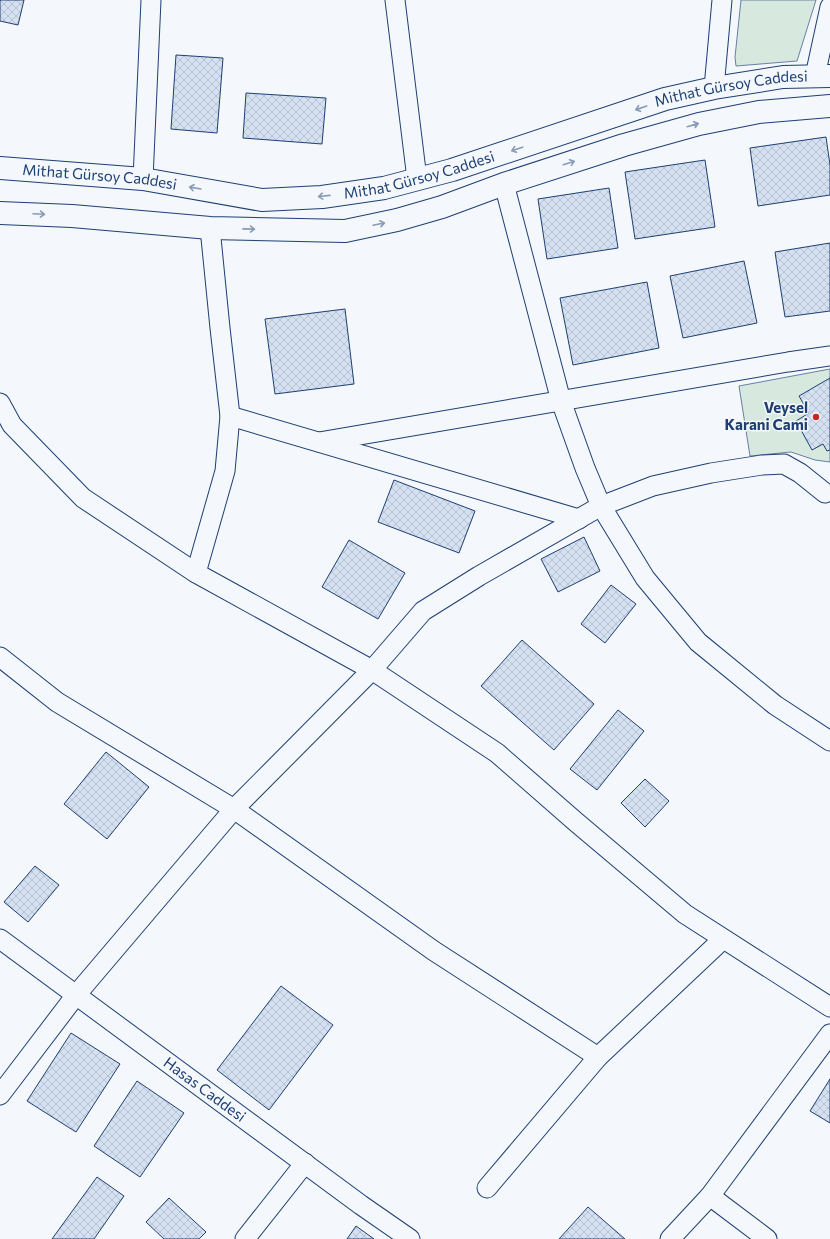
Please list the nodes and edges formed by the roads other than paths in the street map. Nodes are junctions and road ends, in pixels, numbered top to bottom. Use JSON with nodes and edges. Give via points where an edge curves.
{"nodes":[{"id":1,"x":151,"y":0,"type":"edge"},
{"id":2,"x":395,"y":0,"type":"edge"},
{"id":3,"x":722,"y":0,"type":"edge"},
{"id":4,"x":830,"y":7,"type":"edge"},
{"id":5,"x":822,"y":76,"type":"edge"},
{"id":6,"x":714,"y":88,"type":"junction"},
{"id":7,"x":830,"y":106,"type":"edge"},
{"id":8,"x":0,"y":168,"type":"edge"},
{"id":9,"x":144,"y":179,"type":"junction"},
{"id":10,"x":417,"y":179,"type":"junction"},
{"id":11,"x":504,"y":184,"type":"junction"},
{"id":12,"x":0,"y":213,"type":"edge"},
{"id":13,"x":210,"y":228,"type":"junction"},
{"id":14,"x":830,"y":356,"type":"edge"},
{"id":15,"x":562,"y":401,"type":"junction"},
{"id":16,"x":0,"y":403,"type":"edge"},
{"id":17,"x":230,"y":416,"type":"junction"},
{"id":18,"x":6,"y":431,"type":"edge"},
{"id":19,"x":319,"y":442,"type":"junction"},
{"id":20,"x":828,"y":493,"type":"edge"},
{"id":21,"x":601,"y":506,"type":"junction"},
{"id":22,"x":579,"y":519,"type":"junction"},
{"id":23,"x":196,"y":573,"type":"junction"},
{"id":24,"x":0,"y":657,"type":"edge"},
{"id":25,"x":372,"y":670,"type":"junction"},
{"id":26,"x":830,"y":741,"type":"edge"},
{"id":27,"x":234,"y":809,"type":"junction"},
{"id":28,"x":723,"y":938,"type":"junction"},
{"id":29,"x":0,"y":939,"type":"edge"},
{"id":30,"x":76,"y":995,"type":"junction"},
{"id":31,"x":830,"y":1007,"type":"edge"},
{"id":32,"x":830,"y":1034,"type":"edge"},
{"id":33,"x":598,"y":1058,"type":"junction"},
{"id":34,"x":0,"y":1095,"type":"edge"},
{"id":35,"x":305,"y":1163,"type":"junction"},
{"id":36,"x":487,"y":1188,"type":"dead end"},
{"id":37,"x":710,"y":1196,"type":"junction"},
{"id":38,"x":245,"y":1239,"type":"edge"},
{"id":39,"x":410,"y":1239,"type":"edge"},
{"id":40,"x":670,"y":1239,"type":"edge"},
{"id":41,"x":767,"y":1239,"type":"edge"}],
"edges":[{"from":1,"to":9,"type":"street"},
{"from":2,"to":10,"type":"street"},
{"from":3,"to":6,"type":"street"},
{"from":4,"to":5,"type":"street"},
{"from":5,"to":6,"type":"main road","name":"Mithat Gürsoy Caddesi","via":[[783,77]]},
{"from":6,"to":10,"type":"main road","name":"Mithat Gürsoy Caddesi","one_way":true,"via":[[664,100],[460,168]]},
{"from":11,"to":7,"type":"main road","name":"Mithat Gürsoy Caddesi","one_way":true,"via":[[624,145],[700,124],[759,112]]},
{"from":8,"to":9,"type":"main road","name":"Mithat Gürsoy Caddesi"},
{"from":10,"to":9,"type":"main road","name":"Mithat Gürsoy Caddesi","one_way":true,"via":[[384,188],[322,197],[262,200]]},
{"from":13,"to":11,"type":"main road","name":"Mithat Gürsoy Caddesi","one_way":true,"via":[[345,231],[442,207]]},
{"from":11,"to":15,"type":"street"},
{"from":12,"to":13,"type":"main road","name":"Mithat Gürsoy Caddesi","one_way":true,"via":[[72,216]]},
{"from":13,"to":17,"type":"street"},
{"from":14,"to":15,"type":"street"},
{"from":15,"to":19,"type":"street"},
{"from":15,"to":21,"type":"street"},
{"from":16,"to":18,"type":"street"},
{"from":17,"to":19,"type":"street"},
{"from":17,"to":23,"type":"street","via":[[225,471]]},
{"from":18,"to":23,"type":"street","via":[[83,498]]},
{"from":19,"to":22,"type":"street"},
{"from":20,"to":21,"type":"street","via":[[784,464],[762,465],[653,486]]},
{"from":21,"to":22,"type":"street"},
{"from":21,"to":26,"type":"street","via":[[645,578],[698,642],[775,705]]},
{"from":22,"to":25,"type":"street","via":[[423,610]]},
{"from":23,"to":25,"type":"street"},
{"from":24,"to":27,"type":"street","via":[[57,702]]},
{"from":25,"to":27,"type":"street"},
{"from":25,"to":28,"type":"street","via":[[498,753],[685,914]]},
{"from":27,"to":30,"type":"street"},
{"from":27,"to":33,"type":"street","via":[[434,951]]},
{"from":28,"to":31,"type":"street"},
{"from":28,"to":33,"type":"street"},
{"from":29,"to":30,"type":"street","name":"Hasas Caddesi"},
{"from":30,"to":34,"type":"street"},
{"from":30,"to":35,"type":"street","name":"Hasas Caddesi"},
{"from":32,"to":37,"type":"street"},
{"from":33,"to":36,"type":"street"},
{"from":35,"to":38,"type":"street"},
{"from":35,"to":39,"type":"street","name":"Hasas Caddesi"},
{"from":37,"to":40,"type":"street"},
{"from":37,"to":41,"type":"street"}]}
